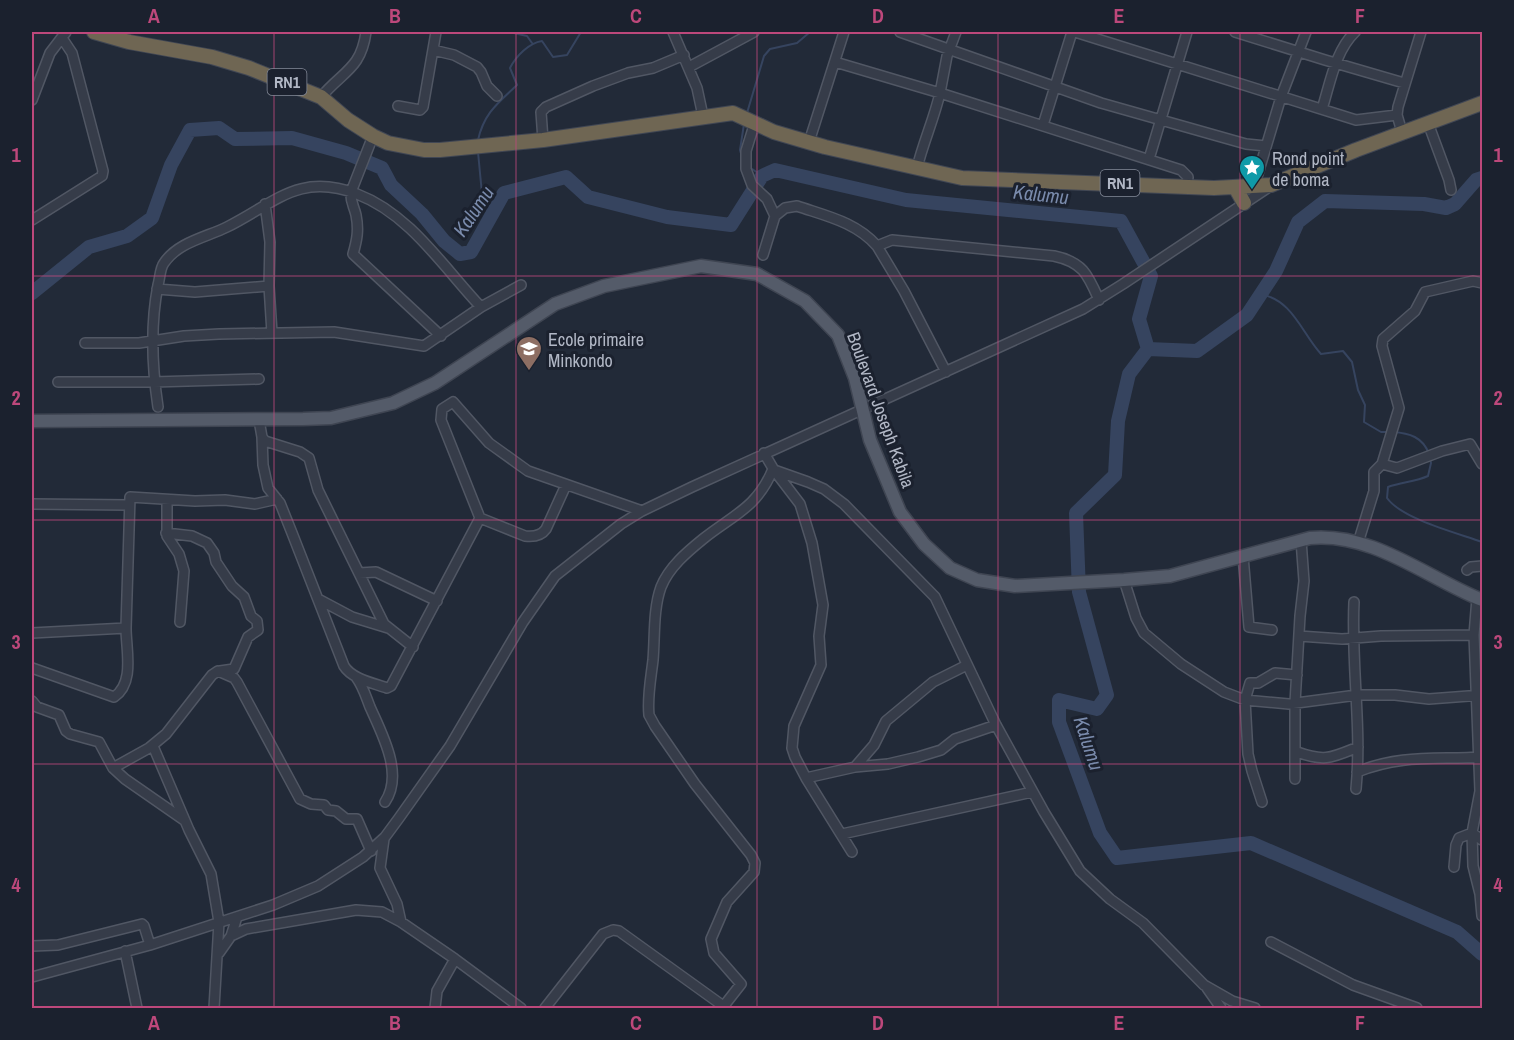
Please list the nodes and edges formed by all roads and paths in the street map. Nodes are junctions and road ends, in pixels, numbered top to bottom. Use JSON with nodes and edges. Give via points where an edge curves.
{"nodes":[{"id":1,"x":94,"y":32,"type":"edge"},
{"id":2,"x":366,"y":32,"type":"edge"},
{"id":3,"x":436,"y":32,"type":"edge"},
{"id":4,"x":673,"y":32,"type":"edge"},
{"id":5,"x":754,"y":32,"type":"edge"},
{"id":6,"x":844,"y":32,"type":"edge"},
{"id":7,"x":900,"y":32,"type":"edge"},
{"id":8,"x":956,"y":32,"type":"edge"},
{"id":9,"x":1073,"y":32,"type":"edge"},
{"id":10,"x":1187,"y":32,"type":"edge"},
{"id":11,"x":1235,"y":32,"type":"edge"},
{"id":12,"x":1306,"y":32,"type":"edge"},
{"id":13,"x":1355,"y":32,"type":"edge"},
{"id":14,"x":1421,"y":32,"type":"edge"},
{"id":15,"x":64,"y":35,"type":"edge"},
{"id":16,"x":949,"y":49,"type":"junction"},
{"id":17,"x":433,"y":51,"type":"junction"},
{"id":18,"x":1297,"y":51,"type":"junction"},
{"id":19,"x":684,"y":55,"type":"junction"},
{"id":20,"x":835,"y":62,"type":"junction"},
{"id":21,"x":1337,"y":63,"type":"junction"},
{"id":22,"x":1177,"y":64,"type":"junction"},
{"id":23,"x":689,"y":67,"type":"junction"},
{"id":24,"x":1404,"y":82,"type":"junction"},
{"id":25,"x":1055,"y":86,"type":"junction"},
{"id":26,"x":940,"y":93,"type":"junction"},
{"id":27,"x":497,"y":96,"type":"dead end"},
{"id":28,"x":321,"y":97,"type":"junction"},
{"id":29,"x":1281,"y":98,"type":"junction"},
{"id":30,"x":32,"y":100,"type":"edge"},
{"id":31,"x":1482,"y":103,"type":"edge"},
{"id":32,"x":398,"y":106,"type":"dead end"},
{"id":33,"x":1322,"y":109,"type":"junction"},
{"id":34,"x":1397,"y":115,"type":"junction"},
{"id":35,"x":703,"y":116,"type":"junction"},
{"id":36,"x":748,"y":119,"type":"junction"},
{"id":37,"x":1161,"y":121,"type":"junction"},
{"id":38,"x":1428,"y":123,"type":"junction"},
{"id":39,"x":1043,"y":124,"type":"junction"},
{"id":40,"x":1402,"y":132,"type":"junction"},
{"id":41,"x":373,"y":136,"type":"junction"},
{"id":42,"x":543,"y":140,"type":"junction"},
{"id":43,"x":809,"y":142,"type":"junction"},
{"id":44,"x":1266,"y":146,"type":"junction"},
{"id":45,"x":1149,"y":159,"type":"junction"},
{"id":46,"x":917,"y":168,"type":"junction"},
{"id":47,"x":1271,"y":185,"type":"junction"},
{"id":48,"x":1187,"y":186,"type":"junction"},
{"id":49,"x":1235,"y":187,"type":"junction"},
{"id":50,"x":1254,"y":187,"type":"junction"},
{"id":51,"x":1451,"y":190,"type":"dead end"},
{"id":52,"x":351,"y":192,"type":"junction"},
{"id":53,"x":1244,"y":203,"type":"junction"},
{"id":54,"x":265,"y":204,"type":"junction"},
{"id":55,"x":775,"y":216,"type":"junction"},
{"id":56,"x":32,"y":220,"type":"edge"},
{"id":57,"x":877,"y":246,"type":"junction"},
{"id":58,"x":763,"y":255,"type":"dead end"},
{"id":59,"x":1482,"y":283,"type":"edge"},
{"id":60,"x":521,"y":285,"type":"dead end"},
{"id":61,"x":269,"y":286,"type":"junction"},
{"id":62,"x":157,"y":289,"type":"junction"},
{"id":63,"x":1099,"y":300,"type":"junction"},
{"id":64,"x":481,"y":307,"type":"junction"},
{"id":65,"x":272,"y":333,"type":"junction"},
{"id":66,"x":441,"y":336,"type":"junction"},
{"id":67,"x":153,"y":342,"type":"junction"},
{"id":68,"x":85,"y":343,"type":"dead end"},
{"id":69,"x":946,"y":372,"type":"junction"},
{"id":70,"x":259,"y":379,"type":"dead end"},
{"id":71,"x":58,"y":382,"type":"dead end"},
{"id":72,"x":153,"y":382,"type":"junction"},
{"id":73,"x":158,"y":407,"type":"dead end"},
{"id":74,"x":862,"y":409,"type":"junction"},
{"id":75,"x":259,"y":420,"type":"junction"},
{"id":76,"x":32,"y":422,"type":"edge"},
{"id":77,"x":262,"y":437,"type":"junction"},
{"id":78,"x":764,"y":453,"type":"junction"},
{"id":79,"x":1382,"y":464,"type":"junction"},
{"id":80,"x":1482,"y":464,"type":"edge"},
{"id":81,"x":773,"y":470,"type":"junction"},
{"id":82,"x":566,"y":485,"type":"junction"},
{"id":83,"x":277,"y":499,"type":"junction"},
{"id":84,"x":167,"y":500,"type":"junction"},
{"id":85,"x":32,"y":504,"type":"edge"},
{"id":86,"x":129,"y":505,"type":"junction"},
{"id":87,"x":642,"y":511,"type":"junction"},
{"id":88,"x":480,"y":518,"type":"junction"},
{"id":89,"x":166,"y":533,"type":"junction"},
{"id":90,"x":1301,"y":540,"type":"junction"},
{"id":91,"x":1358,"y":543,"type":"junction"},
{"id":92,"x":1243,"y":556,"type":"junction"},
{"id":93,"x":1482,"y":566,"type":"edge"},
{"id":94,"x":1467,"y":570,"type":"dead end"},
{"id":95,"x":359,"y":573,"type":"junction"},
{"id":96,"x":1124,"y":580,"type":"junction"},
{"id":97,"x":1480,"y":599,"type":"edge"},
{"id":98,"x":320,"y":600,"type":"junction"},
{"id":99,"x":437,"y":601,"type":"junction"},
{"id":100,"x":1354,"y":602,"type":"dead end"},
{"id":101,"x":180,"y":622,"type":"dead end"},
{"id":102,"x":126,"y":628,"type":"junction"},
{"id":103,"x":388,"y":628,"type":"junction"},
{"id":104,"x":1272,"y":630,"type":"dead end"},
{"id":105,"x":32,"y":633,"type":"edge"},
{"id":106,"x":1474,"y":635,"type":"junction"},
{"id":107,"x":1299,"y":636,"type":"junction"},
{"id":108,"x":1353,"y":639,"type":"junction"},
{"id":109,"x":413,"y":647,"type":"junction"},
{"id":110,"x":967,"y":664,"type":"junction"},
{"id":111,"x":32,"y":668,"type":"edge"},
{"id":112,"x":234,"y":674,"type":"junction"},
{"id":113,"x":1297,"y":675,"type":"junction"},
{"id":114,"x":356,"y":677,"type":"junction"},
{"id":115,"x":1357,"y":695,"type":"junction"},
{"id":116,"x":1479,"y":695,"type":"edge"},
{"id":117,"x":1245,"y":700,"type":"junction"},
{"id":118,"x":32,"y":701,"type":"edge"},
{"id":119,"x":1295,"y":703,"type":"junction"},
{"id":120,"x":996,"y":725,"type":"junction"},
{"id":121,"x":153,"y":746,"type":"junction"},
{"id":122,"x":1358,"y":747,"type":"junction"},
{"id":123,"x":1297,"y":752,"type":"junction"},
{"id":124,"x":1481,"y":758,"type":"edge"},
{"id":125,"x":855,"y":767,"type":"junction"},
{"id":126,"x":113,"y":768,"type":"junction"},
{"id":127,"x":1357,"y":772,"type":"junction"},
{"id":128,"x":806,"y":778,"type":"junction"},
{"id":129,"x":1295,"y":779,"type":"dead end"},
{"id":130,"x":1356,"y":789,"type":"dead end"},
{"id":131,"x":1032,"y":792,"type":"junction"},
{"id":132,"x":386,"y":802,"type":"dead end"},
{"id":133,"x":1262,"y":802,"type":"dead end"},
{"id":134,"x":185,"y":821,"type":"junction"},
{"id":135,"x":1472,"y":833,"type":"junction"},
{"id":136,"x":842,"y":834,"type":"junction"},
{"id":137,"x":385,"y":837,"type":"junction"},
{"id":138,"x":1482,"y":840,"type":"edge"},
{"id":139,"x":371,"y":851,"type":"junction"},
{"id":140,"x":852,"y":852,"type":"dead end"},
{"id":141,"x":1454,"y":867,"type":"dead end"},
{"id":142,"x":237,"y":916,"type":"junction"},
{"id":143,"x":1482,"y":916,"type":"edge"},
{"id":144,"x":219,"y":922,"type":"junction"},
{"id":145,"x":400,"y":922,"type":"junction"},
{"id":146,"x":231,"y":936,"type":"junction"},
{"id":147,"x":1271,"y":942,"type":"dead end"},
{"id":148,"x":150,"y":945,"type":"junction"},
{"id":149,"x":32,"y":946,"type":"edge"},
{"id":150,"x":125,"y":951,"type":"junction"},
{"id":151,"x":219,"y":953,"type":"junction"},
{"id":152,"x":455,"y":959,"type":"junction"},
{"id":153,"x":32,"y":977,"type":"edge"},
{"id":154,"x":1204,"y":985,"type":"junction"},
{"id":155,"x":137,"y":1008,"type":"edge"},
{"id":156,"x":214,"y":1008,"type":"edge"},
{"id":157,"x":435,"y":1008,"type":"edge"},
{"id":158,"x":521,"y":1008,"type":"edge"},
{"id":159,"x":545,"y":1008,"type":"edge"},
{"id":160,"x":724,"y":1008,"type":"edge"},
{"id":161,"x":1221,"y":1008,"type":"edge"},
{"id":162,"x":1255,"y":1008,"type":"edge"},
{"id":163,"x":1417,"y":1008,"type":"edge"}],
"edges":[{"from":1,"to":28,"type":"highway","number":"RN1","via":[[233,62]]},
{"from":2,"to":28,"type":"street","via":[[356,63]]},
{"from":3,"to":17,"type":"street"},
{"from":4,"to":19,"type":"street"},
{"from":5,"to":23,"type":"street"},
{"from":6,"to":20,"type":"street"},
{"from":7,"to":16,"type":"street"},
{"from":8,"to":16,"type":"street"},
{"from":9,"to":22,"type":"street"},
{"from":9,"to":25,"type":"street"},
{"from":10,"to":22,"type":"street"},
{"from":11,"to":18,"type":"street"},
{"from":12,"to":18,"type":"street"},
{"from":13,"to":21,"type":"street","via":[[1347,39]]},
{"from":14,"to":24,"type":"street"},
{"from":15,"to":30,"type":"street","via":[[50,53]]},
{"from":15,"to":56,"type":"street","via":[[103,174]]},
{"from":16,"to":25,"type":"street"},
{"from":16,"to":26,"type":"street"},
{"from":17,"to":27,"type":"street","via":[[454,55],[477,67]]},
{"from":17,"to":32,"type":"street","via":[[423,107],[420,110]]},
{"from":18,"to":21,"type":"street"},
{"from":18,"to":29,"type":"street"},
{"from":19,"to":23,"type":"street"},
{"from":19,"to":42,"type":"street","via":[[593,86],[541,110]]},
{"from":20,"to":26,"type":"street"},
{"from":20,"to":43,"type":"street"},
{"from":21,"to":24,"type":"street"},
{"from":21,"to":33,"type":"street"},
{"from":22,"to":29,"type":"street"},
{"from":22,"to":37,"type":"street"},
{"from":23,"to":35,"type":"street"},
{"from":24,"to":34,"type":"street"},
{"from":25,"to":37,"type":"street"},
{"from":25,"to":39,"type":"street"},
{"from":26,"to":39,"type":"street"},
{"from":26,"to":46,"type":"street"},
{"from":28,"to":41,"type":"highway","number":"RN1"},
{"from":29,"to":33,"type":"street"},
{"from":29,"to":44,"type":"street"},
{"from":31,"to":38,"type":"highway","number":"RN1"},
{"from":33,"to":34,"type":"street","via":[[1356,120]]},
{"from":34,"to":40,"type":"street"},
{"from":35,"to":36,"type":"highway","number":"RN1","via":[[724,113]]},
{"from":35,"to":42,"type":"highway","number":"RN1"},
{"from":36,"to":43,"type":"highway","number":"RN1"},
{"from":36,"to":55,"type":"street","via":[[745,160],[752,185],[764,195]]},
{"from":37,"to":44,"type":"street"},
{"from":37,"to":45,"type":"street"},
{"from":38,"to":40,"type":"highway","number":"RN1"},
{"from":38,"to":51,"type":"street"},
{"from":39,"to":45,"type":"street"},
{"from":40,"to":47,"type":"highway","number":"RN1"},
{"from":41,"to":42,"type":"highway","number":"RN1","via":[[424,150]]},
{"from":41,"to":52,"type":"street"},
{"from":43,"to":46,"type":"highway","number":"RN1"},
{"from":44,"to":50,"type":"street"},
{"from":45,"to":48,"type":"street","via":[[1185,172]]},
{"from":46,"to":48,"type":"highway","number":"RN1","via":[[981,180]]},
{"from":47,"to":50,"type":"highway","number":"RN1"},
{"from":47,"to":53,"type":"street"},
{"from":48,"to":49,"type":"highway","number":"RN1"},
{"from":49,"to":50,"type":"highway","number":"RN1"},
{"from":49,"to":53,"type":"highway"},
{"from":52,"to":54,"type":"street","via":[[326,185],[311,187]]},
{"from":52,"to":64,"type":"street","via":[[386,209],[402,222]]},
{"from":52,"to":66,"type":"street","via":[[358,232],[354,255]]},
{"from":53,"to":63,"type":"street"},
{"from":54,"to":61,"type":"street","via":[[270,242]]},
{"from":54,"to":62,"type":"street","via":[[227,227],[189,243],[166,260]]},
{"from":55,"to":57,"type":"street","via":[[785,208],[797,206],[862,231]]},
{"from":55,"to":58,"type":"street"},
{"from":57,"to":63,"type":"street","via":[[892,240],[1066,258],[1083,269]]},
{"from":57,"to":69,"type":"street"},
{"from":59,"to":79,"type":"street","via":[[1473,281],[1425,292],[1415,310],[1383,339],[1399,405]]},
{"from":60,"to":64,"type":"street"},
{"from":61,"to":62,"type":"street","via":[[195,292]]},
{"from":61,"to":65,"type":"street"},
{"from":62,"to":67,"type":"street"},
{"from":63,"to":69,"type":"street"},
{"from":64,"to":66,"type":"street"},
{"from":65,"to":66,"type":"street","via":[[346,333],[424,346]]},
{"from":65,"to":67,"type":"street","via":[[184,336]]},
{"from":67,"to":68,"type":"street"},
{"from":67,"to":72,"type":"street"},
{"from":69,"to":74,"type":"street"},
{"from":70,"to":72,"type":"street"},
{"from":71,"to":72,"type":"street"},
{"from":72,"to":73,"type":"street"},
{"from":74,"to":75,"type":"main road","name":"Boulevard Joseph Kabila","via":[[842,342],[805,301],[757,274],[701,266],[604,286],[555,304],[435,383],[393,403],[330,418]]},
{"from":74,"to":78,"type":"street"},
{"from":74,"to":96,"type":"main road","name":"Boulevard Joseph Kabila","via":[[870,440],[900,512],[924,544],[950,568],[977,580],[1014,586]]},
{"from":75,"to":76,"type":"main road","name":"Boulevard Joseph Kabila"},
{"from":75,"to":77,"type":"street"},
{"from":77,"to":83,"type":"street","via":[[268,488]]},
{"from":77,"to":95,"type":"street","via":[[309,458],[318,490]]},
{"from":78,"to":81,"type":"street"},
{"from":78,"to":87,"type":"street"},
{"from":79,"to":80,"type":"street","via":[[1397,468],[1470,444]]},
{"from":79,"to":91,"type":"street","via":[[1374,472],[1374,491]]},
{"from":81,"to":110,"type":"street","via":[[824,489],[864,522],[935,597]]},
{"from":81,"to":128,"type":"street","via":[[800,504],[813,543],[823,604],[821,665],[794,726],[792,744]]},
{"from":81,"to":160,"type":"street","via":[[758,497],[704,538],[670,571],[657,606],[649,715],[755,863],[752,876],[727,902],[711,939],[714,954],[741,984]]},
{"from":82,"to":87,"type":"street"},
{"from":82,"to":88,"type":"street","via":[[540,534],[525,536]]},
{"from":82,"to":88,"type":"street","via":[[534,474],[494,448],[453,402],[442,409],[441,420]]},
{"from":83,"to":84,"type":"street","via":[[255,504]]},
{"from":83,"to":98,"type":"street"},
{"from":84,"to":86,"type":"street","via":[[130,497]]},
{"from":84,"to":89,"type":"street"},
{"from":85,"to":86,"type":"street"},
{"from":86,"to":102,"type":"street"},
{"from":87,"to":137,"type":"street","via":[[604,536],[550,582],[450,746]]},
{"from":88,"to":99,"type":"street"},
{"from":89,"to":101,"type":"street","via":[[184,571]]},
{"from":89,"to":112,"type":"street","via":[[192,536],[207,543],[257,621],[258,630],[248,637]]},
{"from":90,"to":91,"type":"main road","name":"Boulevard Joseph Kabila","via":[[1325,537]]},
{"from":90,"to":92,"type":"main road","name":"Boulevard Joseph Kabila"},
{"from":90,"to":107,"type":"street","via":[[1304,581]]},
{"from":91,"to":97,"type":"main road","name":"Boulevard Joseph Kabila","via":[[1386,552]]},
{"from":92,"to":96,"type":"main road","name":"Boulevard Joseph Kabila","via":[[1170,576]]},
{"from":92,"to":104,"type":"street","via":[[1249,627]]},
{"from":93,"to":94,"type":"street"},
{"from":95,"to":99,"type":"street","via":[[376,572]]},
{"from":95,"to":103,"type":"street"},
{"from":96,"to":117,"type":"street","via":[[1144,633],[1181,664],[1224,692]]},
{"from":97,"to":106,"type":"street"},
{"from":98,"to":103,"type":"street","via":[[352,617]]},
{"from":98,"to":114,"type":"street","via":[[344,666]]},
{"from":99,"to":109,"type":"street"},
{"from":100,"to":108,"type":"street"},
{"from":102,"to":105,"type":"street"},
{"from":102,"to":111,"type":"street","via":[[127,676],[114,697]]},
{"from":103,"to":109,"type":"street"},
{"from":106,"to":108,"type":"street"},
{"from":106,"to":116,"type":"street"},
{"from":107,"to":108,"type":"street"},
{"from":107,"to":113,"type":"street"},
{"from":108,"to":115,"type":"street"},
{"from":109,"to":114,"type":"street","via":[[389,687]]},
{"from":110,"to":120,"type":"street"},
{"from":110,"to":125,"type":"street","via":[[933,682],[886,721],[874,745]]},
{"from":112,"to":121,"type":"street","via":[[212,675],[170,731]]},
{"from":112,"to":139,"type":"street","via":[[296,794],[305,803],[324,805],[344,818],[359,820]]},
{"from":113,"to":117,"type":"street","via":[[1275,674],[1260,683],[1250,683]]},
{"from":113,"to":119,"type":"street"},
{"from":114,"to":132,"type":"street","via":[[385,738],[393,776]]},
{"from":115,"to":116,"type":"street","via":[[1429,699]]},
{"from":115,"to":119,"type":"street"},
{"from":115,"to":122,"type":"street"},
{"from":116,"to":124,"type":"street"},
{"from":117,"to":119,"type":"street"},
{"from":117,"to":133,"type":"street","via":[[1248,754]]},
{"from":118,"to":126,"type":"street","via":[[37,707],[59,715],[70,734],[101,744]]},
{"from":119,"to":123,"type":"street"},
{"from":120,"to":125,"type":"street","via":[[918,757]]},
{"from":120,"to":131,"type":"street"},
{"from":121,"to":126,"type":"street"},
{"from":121,"to":134,"type":"street"},
{"from":122,"to":123,"type":"street","via":[[1324,759]]},
{"from":122,"to":127,"type":"street"},
{"from":123,"to":129,"type":"street"},
{"from":124,"to":127,"type":"street","via":[[1425,757],[1382,763]]},
{"from":124,"to":135,"type":"street","via":[[1480,796]]},
{"from":125,"to":128,"type":"street"},
{"from":126,"to":134,"type":"street"},
{"from":127,"to":130,"type":"street"},
{"from":128,"to":136,"type":"street"},
{"from":131,"to":136,"type":"street"},
{"from":131,"to":154,"type":"street","via":[[1080,871],[1143,923]]},
{"from":134,"to":144,"type":"street","via":[[209,869]]},
{"from":135,"to":138,"type":"street"},
{"from":135,"to":141,"type":"street","via":[[1458,841]]},
{"from":135,"to":143,"type":"street"},
{"from":136,"to":140,"type":"street"},
{"from":137,"to":139,"type":"street"},
{"from":137,"to":145,"type":"street","via":[[380,868],[397,904]]},
{"from":139,"to":142,"type":"street","via":[[318,886]]},
{"from":142,"to":144,"type":"street"},
{"from":142,"to":146,"type":"street"},
{"from":144,"to":148,"type":"street"},
{"from":144,"to":151,"type":"street"},
{"from":145,"to":146,"type":"street","via":[[382,912],[356,910],[246,929]]},
{"from":145,"to":152,"type":"street"},
{"from":146,"to":151,"type":"street"},
{"from":147,"to":163,"type":"street","via":[[1353,985]]},
{"from":148,"to":149,"type":"street","via":[[142,924],[58,945]]},
{"from":148,"to":150,"type":"street"},
{"from":150,"to":153,"type":"street"},
{"from":150,"to":155,"type":"street"},
{"from":151,"to":156,"type":"street"},
{"from":152,"to":157,"type":"street","via":[[437,991]]},
{"from":152,"to":158,"type":"street"},
{"from":154,"to":161,"type":"street"},
{"from":154,"to":162,"type":"street","via":[[1232,1001]]},
{"from":159,"to":160,"type":"street","via":[[603,934],[613,930]]}]}
